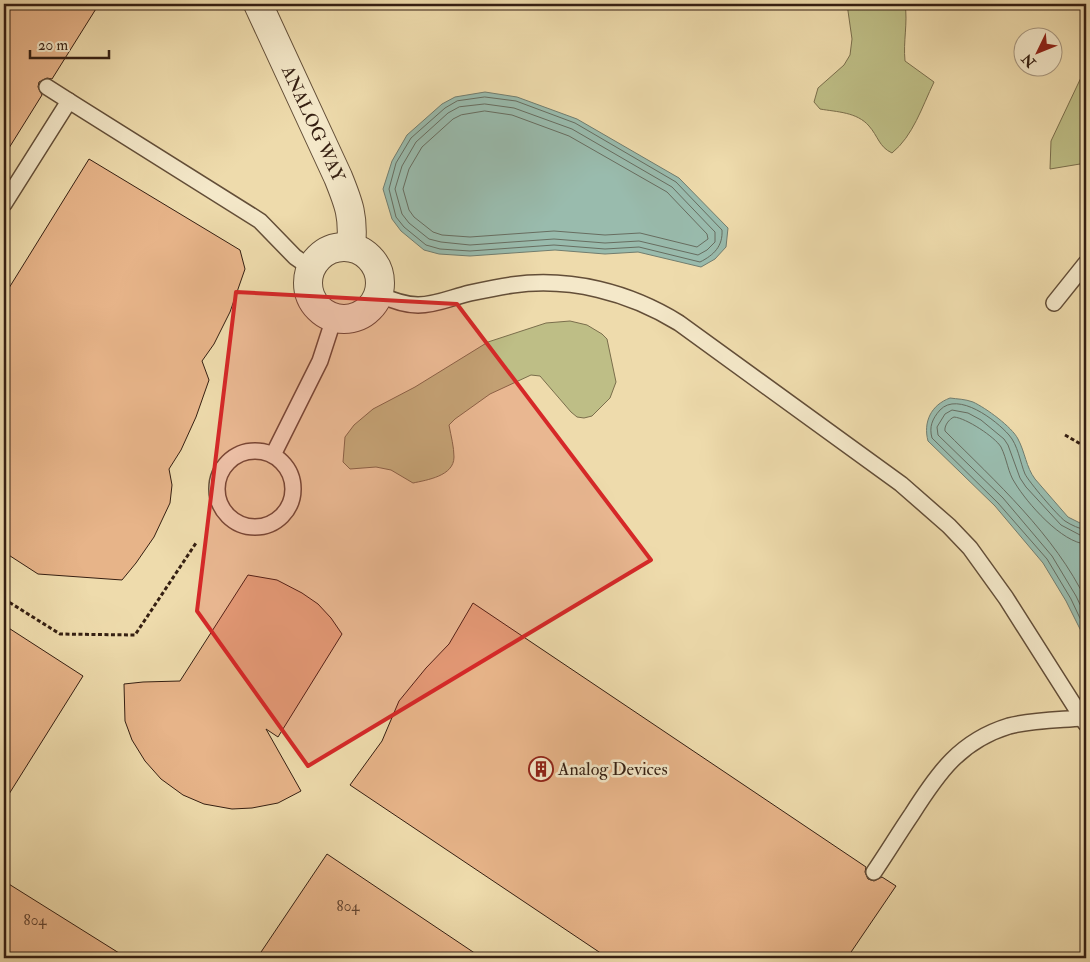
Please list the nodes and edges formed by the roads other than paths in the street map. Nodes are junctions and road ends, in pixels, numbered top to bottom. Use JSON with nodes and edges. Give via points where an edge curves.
{"nodes":[{"id":1,"x":258,"y":4,"type":"edge"},
{"id":2,"x":47,"y":87,"type":"dead end"},
{"id":3,"x":69,"y":101,"type":"junction"},
{"id":4,"x":4,"y":204,"type":"edge"},
{"id":5,"x":351,"y":247,"type":"junction"},
{"id":6,"x":1086,"y":262,"type":"edge"},
{"id":7,"x":310,"y":268,"type":"junction"},
{"id":8,"x":378,"y":294,"type":"junction"},
{"id":9,"x":1054,"y":304,"type":"dead end"},
{"id":10,"x":334,"y":318,"type":"junction"},
{"id":11,"x":273,"y":455,"type":"junction"},
{"id":12,"x":1084,"y":721,"type":"edge"},
{"id":13,"x":874,"y":872,"type":"dead end"}],
"edges":[{"from":1,"to":5,"type":"street","name":"ANALOG WAY","via":[[345,196],[353,226]]},
{"from":2,"to":3,"type":"lane"},
{"from":3,"to":4,"type":"lane"},
{"from":3,"to":7,"type":"lane","via":[[260,221]]},
{"from":5,"to":7,"type":"street","via":[[340,246],[330,250],[315,260]]},
{"from":5,"to":8,"type":"street","via":[[367,255],[374,264],[378,275]]},
{"from":6,"to":9,"type":"lane"},
{"from":7,"to":10,"type":"street","via":[[308,286],[313,302],[319,310]]},
{"from":8,"to":10,"type":"street","via":[[372,308],[358,317],[350,320]]},
{"from":8,"to":12,"type":"lane","via":[[397,302],[417,305],[513,285],[565,284],[616,294],[672,318],[901,484],[950,526],[1006,598]]},
{"from":10,"to":11,"type":"lane","via":[[320,361]]},
{"from":11,"to":11,"type":"lane","via":[[250,450],[232,460],[221,472],[218,497],[224,511],[237,523],[247,527],[266,527],[280,520],[288,511],[292,502],[291,475],[281,460]]},
{"from":12,"to":13,"type":"lane","via":[[1029,722],[1010,726],[965,748],[933,781]]}]}
